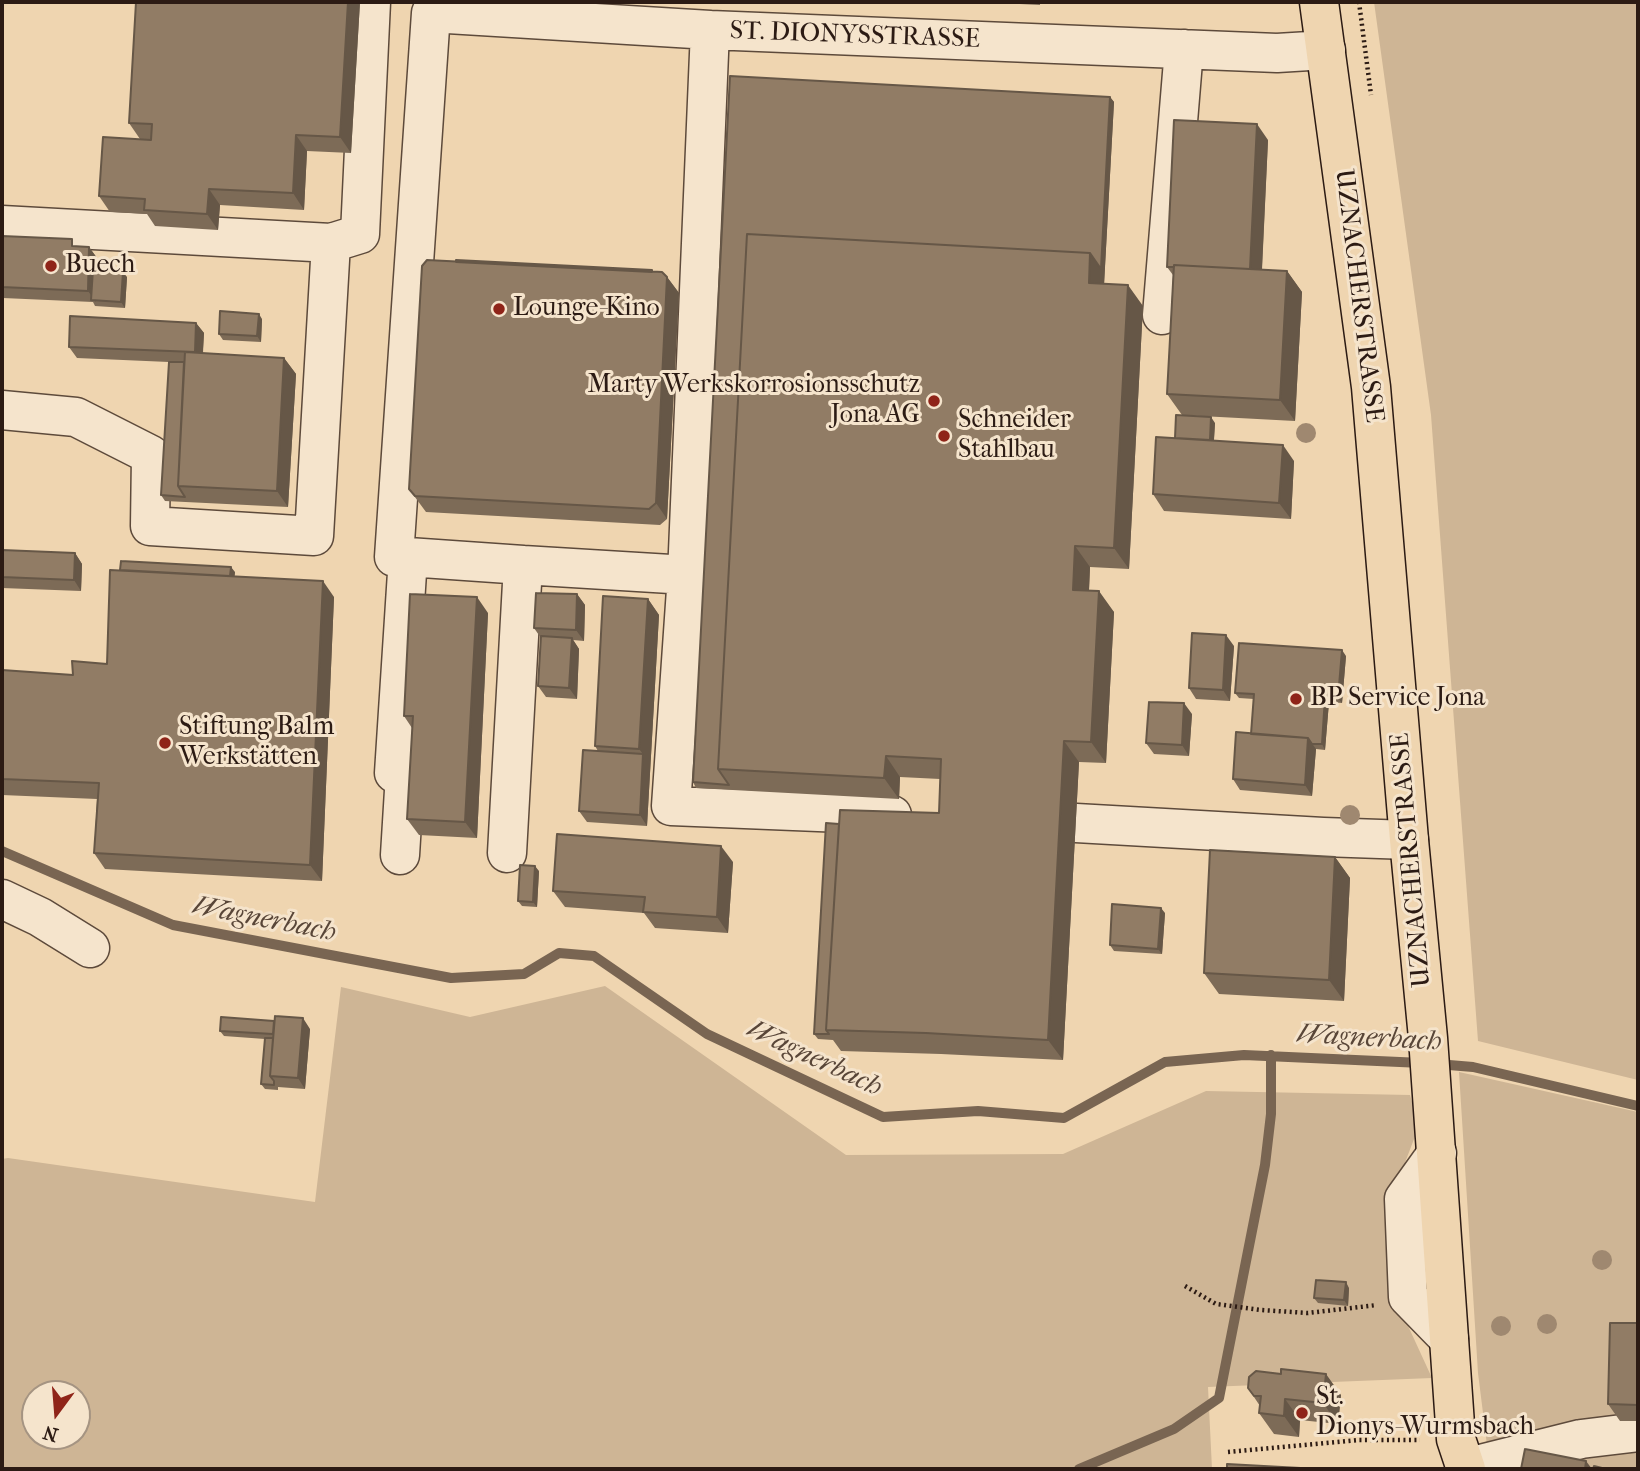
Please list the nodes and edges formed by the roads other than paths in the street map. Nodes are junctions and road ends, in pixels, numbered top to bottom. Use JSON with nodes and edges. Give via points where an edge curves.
{"nodes":[{"id":1,"x":371,"y":2,"type":"edge"},
{"id":2,"x":1319,"y":2,"type":"edge"},
{"id":3,"x":710,"y":30,"type":"junction"},
{"id":4,"x":1184,"y":49,"type":"junction"},
{"id":5,"x":1326,"y":50,"type":"junction"},
{"id":6,"x":2,"y":225,"type":"edge"},
{"id":7,"x":331,"y":243,"type":"junction"},
{"id":8,"x":1162,"y":315,"type":"dead end"},
{"id":9,"x":2,"y":410,"type":"edge"},
{"id":10,"x":408,"y":558,"type":"junction"},
{"id":11,"x":523,"y":565,"type":"junction"},
{"id":12,"x":688,"y":570,"type":"junction"},
{"id":13,"x":927,"y":816,"type":"edge"},
{"id":14,"x":1076,"y":823,"type":"dead end"},
{"id":15,"x":1409,"y":839,"type":"junction"},
{"id":16,"x":507,"y":853,"type":"dead end"},
{"id":17,"x":400,"y":855,"type":"dead end"},
{"id":18,"x":2,"y":899,"type":"edge"},
{"id":19,"x":90,"y":948,"type":"dead end"},
{"id":20,"x":1437,"y":1153,"type":"junction"},
{"id":21,"x":1449,"y":1339,"type":"junction"},
{"id":22,"x":1638,"y":1432,"type":"edge"},
{"id":23,"x":1462,"y":1459,"type":"edge"}],
"edges":[{"from":1,"to":7,"type":"street","via":[[360,234]]},
{"from":2,"to":5,"type":"main road","name":"UZNACHERSTRASSE"},
{"from":3,"to":4,"type":"street","name":"ST. DIONYSSTRASSE"},
{"from":3,"to":10,"type":"street","via":[[431,13],[394,556]]},
{"from":3,"to":12,"type":"street","name":"ST. DIONYSSTRASSE"},
{"from":4,"to":5,"type":"street","name":"ST. DIONYSSTRASSE"},
{"from":4,"to":8,"type":"street"},
{"from":5,"to":15,"type":"main road","name":"UZNACHERSTRASSE","via":[[1371,387]]},
{"from":6,"to":7,"type":"street"},
{"from":7,"to":9,"type":"street","via":[[314,536],[150,526],[151,455],[76,417]]},
{"from":10,"to":11,"type":"street"},
{"from":10,"to":17,"type":"street","via":[[394,773],[405,774]]},
{"from":11,"to":12,"type":"street"},
{"from":11,"to":16,"type":"street"},
{"from":12,"to":13,"type":"street","name":"ST. DIONYSSTRASSE","via":[[671,806]]},
{"from":14,"to":15,"type":"street"},
{"from":15,"to":20,"type":"main road","name":"UZNACHERSTRASSE"},
{"from":18,"to":19,"type":"street"},
{"from":20,"to":21,"type":"main road","name":"UZNACHERSTRASSE"},
{"from":20,"to":21,"type":"street","via":[[1404,1199],[1408,1297]]},
{"from":21,"to":23,"type":"main road","name":"UZNACHERSTRASSE"},
{"from":22,"to":23,"type":"street"}]}
